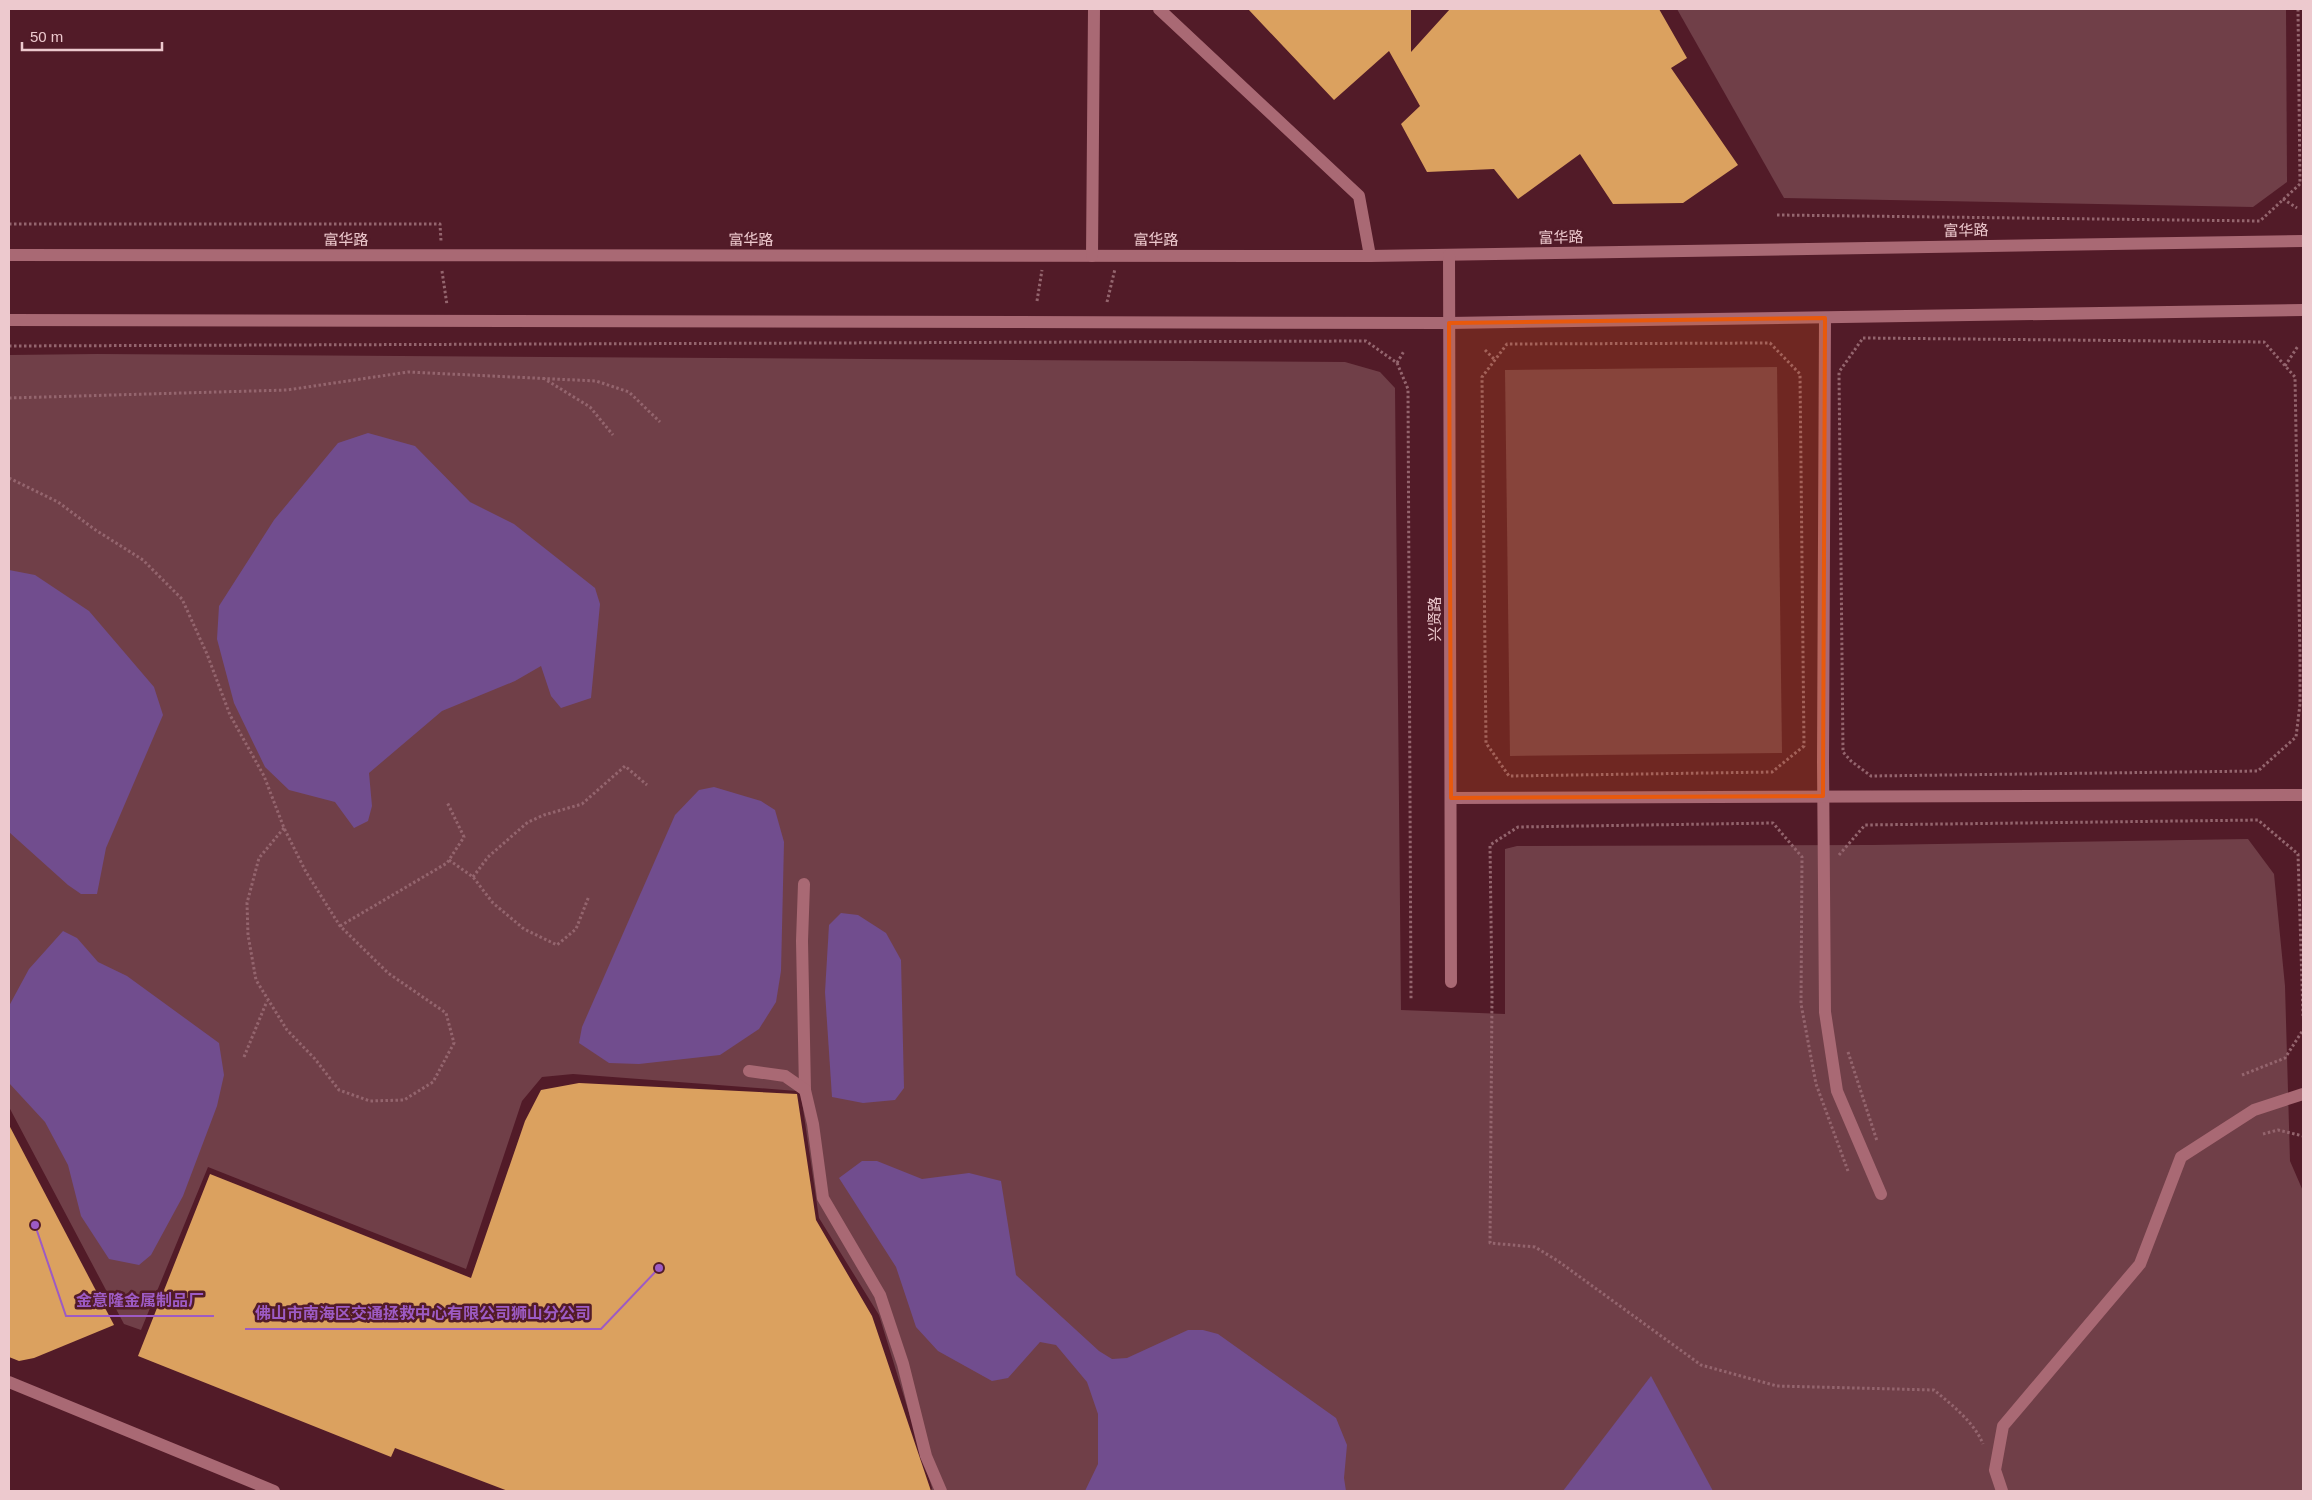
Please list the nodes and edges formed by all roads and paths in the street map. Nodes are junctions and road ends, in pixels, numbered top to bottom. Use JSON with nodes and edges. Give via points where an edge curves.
{"nodes":[{"id":1,"x":1094,"y":9,"type":"edge"},
{"id":2,"x":1158,"y":9,"type":"edge"},
{"id":3,"x":2298,"y":9,"type":"edge"},
{"id":4,"x":2283,"y":199,"type":"junction"},
{"id":5,"x":2297,"y":208,"type":"dead end"},
{"id":6,"x":1777,"y":215,"type":"dead end"},
{"id":7,"x":9,"y":224,"type":"edge"},
{"id":8,"x":441,"y":241,"type":"dead end"},
{"id":9,"x":2303,"y":241,"type":"edge"},
{"id":10,"x":9,"y":255,"type":"edge"},
{"id":11,"x":1449,"y":255,"type":"junction"},
{"id":12,"x":1092,"y":256,"type":"junction"},
{"id":13,"x":1370,"y":256,"type":"junction"},
{"id":14,"x":1043,"y":266,"type":"dead end"},
{"id":15,"x":1116,"y":267,"type":"dead end"},
{"id":16,"x":442,"y":270,"type":"dead end"},
{"id":17,"x":1037,"y":301,"type":"dead end"},
{"id":18,"x":1106,"y":302,"type":"dead end"},
{"id":19,"x":447,"y":304,"type":"dead end"},
{"id":20,"x":2303,"y":310,"type":"edge"},
{"id":21,"x":1825,"y":318,"type":"junction"},
{"id":22,"x":9,"y":320,"type":"edge"},
{"id":23,"x":1449,"y":323,"type":"junction"},
{"id":24,"x":447,"y":339,"type":"dead end"},
{"id":25,"x":447,"y":344,"type":"junction"},
{"id":26,"x":9,"y":346,"type":"edge"},
{"id":27,"x":2298,"y":346,"type":"dead end"},
{"id":28,"x":1485,"y":350,"type":"dead end"},
{"id":29,"x":1404,"y":351,"type":"dead end"},
{"id":30,"x":1495,"y":360,"type":"junction"},
{"id":31,"x":1397,"y":363,"type":"junction"},
{"id":32,"x":2285,"y":366,"type":"junction"},
{"id":33,"x":542,"y":377,"type":"junction"},
{"id":34,"x":9,"y":398,"type":"edge"},
{"id":35,"x":660,"y":422,"type":"dead end"},
{"id":36,"x":613,"y":435,"type":"dead end"},
{"id":37,"x":9,"y":478,"type":"edge"},
{"id":38,"x":647,"y":784,"type":"dead end"},
{"id":39,"x":2303,"y":795,"type":"edge"},
{"id":40,"x":1823,"y":796,"type":"junction"},
{"id":41,"x":1450,"y":798,"type":"junction"},
{"id":42,"x":447,"y":802,"type":"dead end"},
{"id":43,"x":284,"y":828,"type":"junction"},
{"id":44,"x":1838,"y":856,"type":"dead end"},
{"id":45,"x":449,"y":860,"type":"junction"},
{"id":46,"x":473,"y":877,"type":"junction"},
{"id":47,"x":804,"y":884,"type":"dead end"},
{"id":48,"x":589,"y":896,"type":"dead end"},
{"id":49,"x":340,"y":926,"type":"junction"},
{"id":50,"x":1451,"y":982,"type":"dead end"},
{"id":51,"x":1411,"y":999,"type":"dead end"},
{"id":52,"x":267,"y":1001,"type":"junction"},
{"id":53,"x":2303,"y":1016,"type":"edge"},
{"id":54,"x":2303,"y":1030,"type":"edge"},
{"id":55,"x":1847,"y":1049,"type":"dead end"},
{"id":56,"x":2291,"y":1049,"type":"junction"},
{"id":57,"x":2296,"y":1054,"type":"dead end"},
{"id":58,"x":244,"y":1057,"type":"dead end"},
{"id":59,"x":749,"y":1071,"type":"dead end"},
{"id":60,"x":2242,"y":1075,"type":"dead end"},
{"id":61,"x":805,"y":1090,"type":"junction"},
{"id":62,"x":2303,"y":1094,"type":"edge"},
{"id":63,"x":2263,"y":1134,"type":"dead end"},
{"id":64,"x":2303,"y":1136,"type":"edge"},
{"id":65,"x":1878,"y":1142,"type":"dead end"},
{"id":66,"x":1848,"y":1171,"type":"dead end"},
{"id":67,"x":1881,"y":1194,"type":"dead end"},
{"id":68,"x":9,"y":1382,"type":"edge"},
{"id":69,"x":1995,"y":1470,"type":"junction"},
{"id":70,"x":274,"y":1491,"type":"edge"},
{"id":71,"x":941,"y":1491,"type":"edge"},
{"id":72,"x":2002,"y":1491,"type":"edge"}],
"edges":[{"from":1,"to":12,"type":"street"},
{"from":2,"to":13,"type":"street","via":[[1359,196]]},
{"from":3,"to":4,"type":"path","via":[[2300,184]]},
{"from":4,"to":5,"type":"path"},
{"from":4,"to":6,"type":"path","via":[[2260,220]]},
{"from":7,"to":8,"type":"path","via":[[440,224]]},
{"from":9,"to":11,"type":"street","name":"富华路"},
{"from":10,"to":12,"type":"street","name":"富华路"},
{"from":11,"to":13,"type":"street","name":"富华路"},
{"from":11,"to":23,"type":"street","name":"兴贤路"},
{"from":12,"to":13,"type":"street","name":"富华路"},
{"from":14,"to":17,"type":"path"},
{"from":15,"to":18,"type":"path"},
{"from":16,"to":19,"type":"path"},
{"from":20,"to":21,"type":"street"},
{"from":21,"to":23,"type":"street"},
{"from":21,"to":40,"type":"street"},
{"from":22,"to":23,"type":"street"},
{"from":23,"to":41,"type":"street","name":"兴贤路"},
{"from":24,"to":25,"type":"path"},
{"from":25,"to":26,"type":"path"},
{"from":25,"to":31,"type":"path","via":[[1366,341]]},
{"from":27,"to":32,"type":"path"},
{"from":28,"to":30,"type":"path"},
{"from":29,"to":31,"type":"path"},
{"from":30,"to":30,"type":"path","via":[[1482,377],[1486,743],[1509,776],[1772,772],[1784,764],[1804,746],[1800,374],[1770,343],[1507,344]]},
{"from":31,"to":51,"type":"path","via":[[1408,389]]},
{"from":32,"to":32,"type":"path","via":[[2264,342],[1863,338],[1839,372],[1843,752],[1851,761],[1871,776],[2258,771],[2296,737],[2300,704],[2295,377]]},
{"from":33,"to":34,"type":"path","via":[[408,372],[287,390]]},
{"from":33,"to":35,"type":"path","via":[[596,381],[629,392]]},
{"from":33,"to":36,"type":"path","via":[[590,407]]},
{"from":37,"to":43,"type":"path","via":[[58,502],[143,560],[182,599],[230,715],[264,776]]},
{"from":38,"to":46,"type":"path","via":[[625,766],[582,804],[544,814],[528,822],[488,856]]},
{"from":39,"to":40,"type":"street"},
{"from":40,"to":41,"type":"street"},
{"from":40,"to":67,"type":"street","via":[[1825,1012],[1837,1091]]},
{"from":41,"to":50,"type":"street","name":"兴贤路"},
{"from":42,"to":45,"type":"path","via":[[464,837]]},
{"from":43,"to":49,"type":"path","via":[[306,872]]},
{"from":43,"to":52,"type":"path","via":[[259,858],[247,902],[248,935],[256,980]]},
{"from":44,"to":53,"type":"path","via":[[1865,825],[2258,820],[2298,854]]},
{"from":45,"to":46,"type":"path"},
{"from":45,"to":49,"type":"path"},
{"from":46,"to":48,"type":"path","via":[[493,903],[524,929],[557,945],[576,929]]},
{"from":47,"to":61,"type":"street"},
{"from":49,"to":52,"type":"path","via":[[388,972],[446,1013],[454,1043],[434,1082],[404,1100],[370,1101],[339,1090],[287,1030]]},
{"from":52,"to":58,"type":"path"},
{"from":54,"to":56,"type":"path"},
{"from":55,"to":65,"type":"path"},
{"from":56,"to":57,"type":"path"},
{"from":56,"to":60,"type":"path","via":[[2285,1058]]},
{"from":59,"to":61,"type":"street","via":[[785,1076]]},
{"from":61,"to":71,"type":"street","via":[[823,1198],[880,1295],[903,1364],[926,1456]]},
{"from":62,"to":69,"type":"street","via":[[2254,1110],[2181,1156],[2140,1264],[2003,1426]]},
{"from":63,"to":64,"type":"path","via":[[2278,1130]]},
{"from":66,"to":69,"type":"path","via":[[1816,1084],[1801,1004],[1802,858],[1773,823],[1518,827],[1490,845],[1490,1243],[1535,1247],[1558,1260],[1701,1365],[1777,1386],[1934,1390],[1952,1404],[1979,1434]]},
{"from":68,"to":70,"type":"street"},
{"from":69,"to":72,"type":"street"}]}
